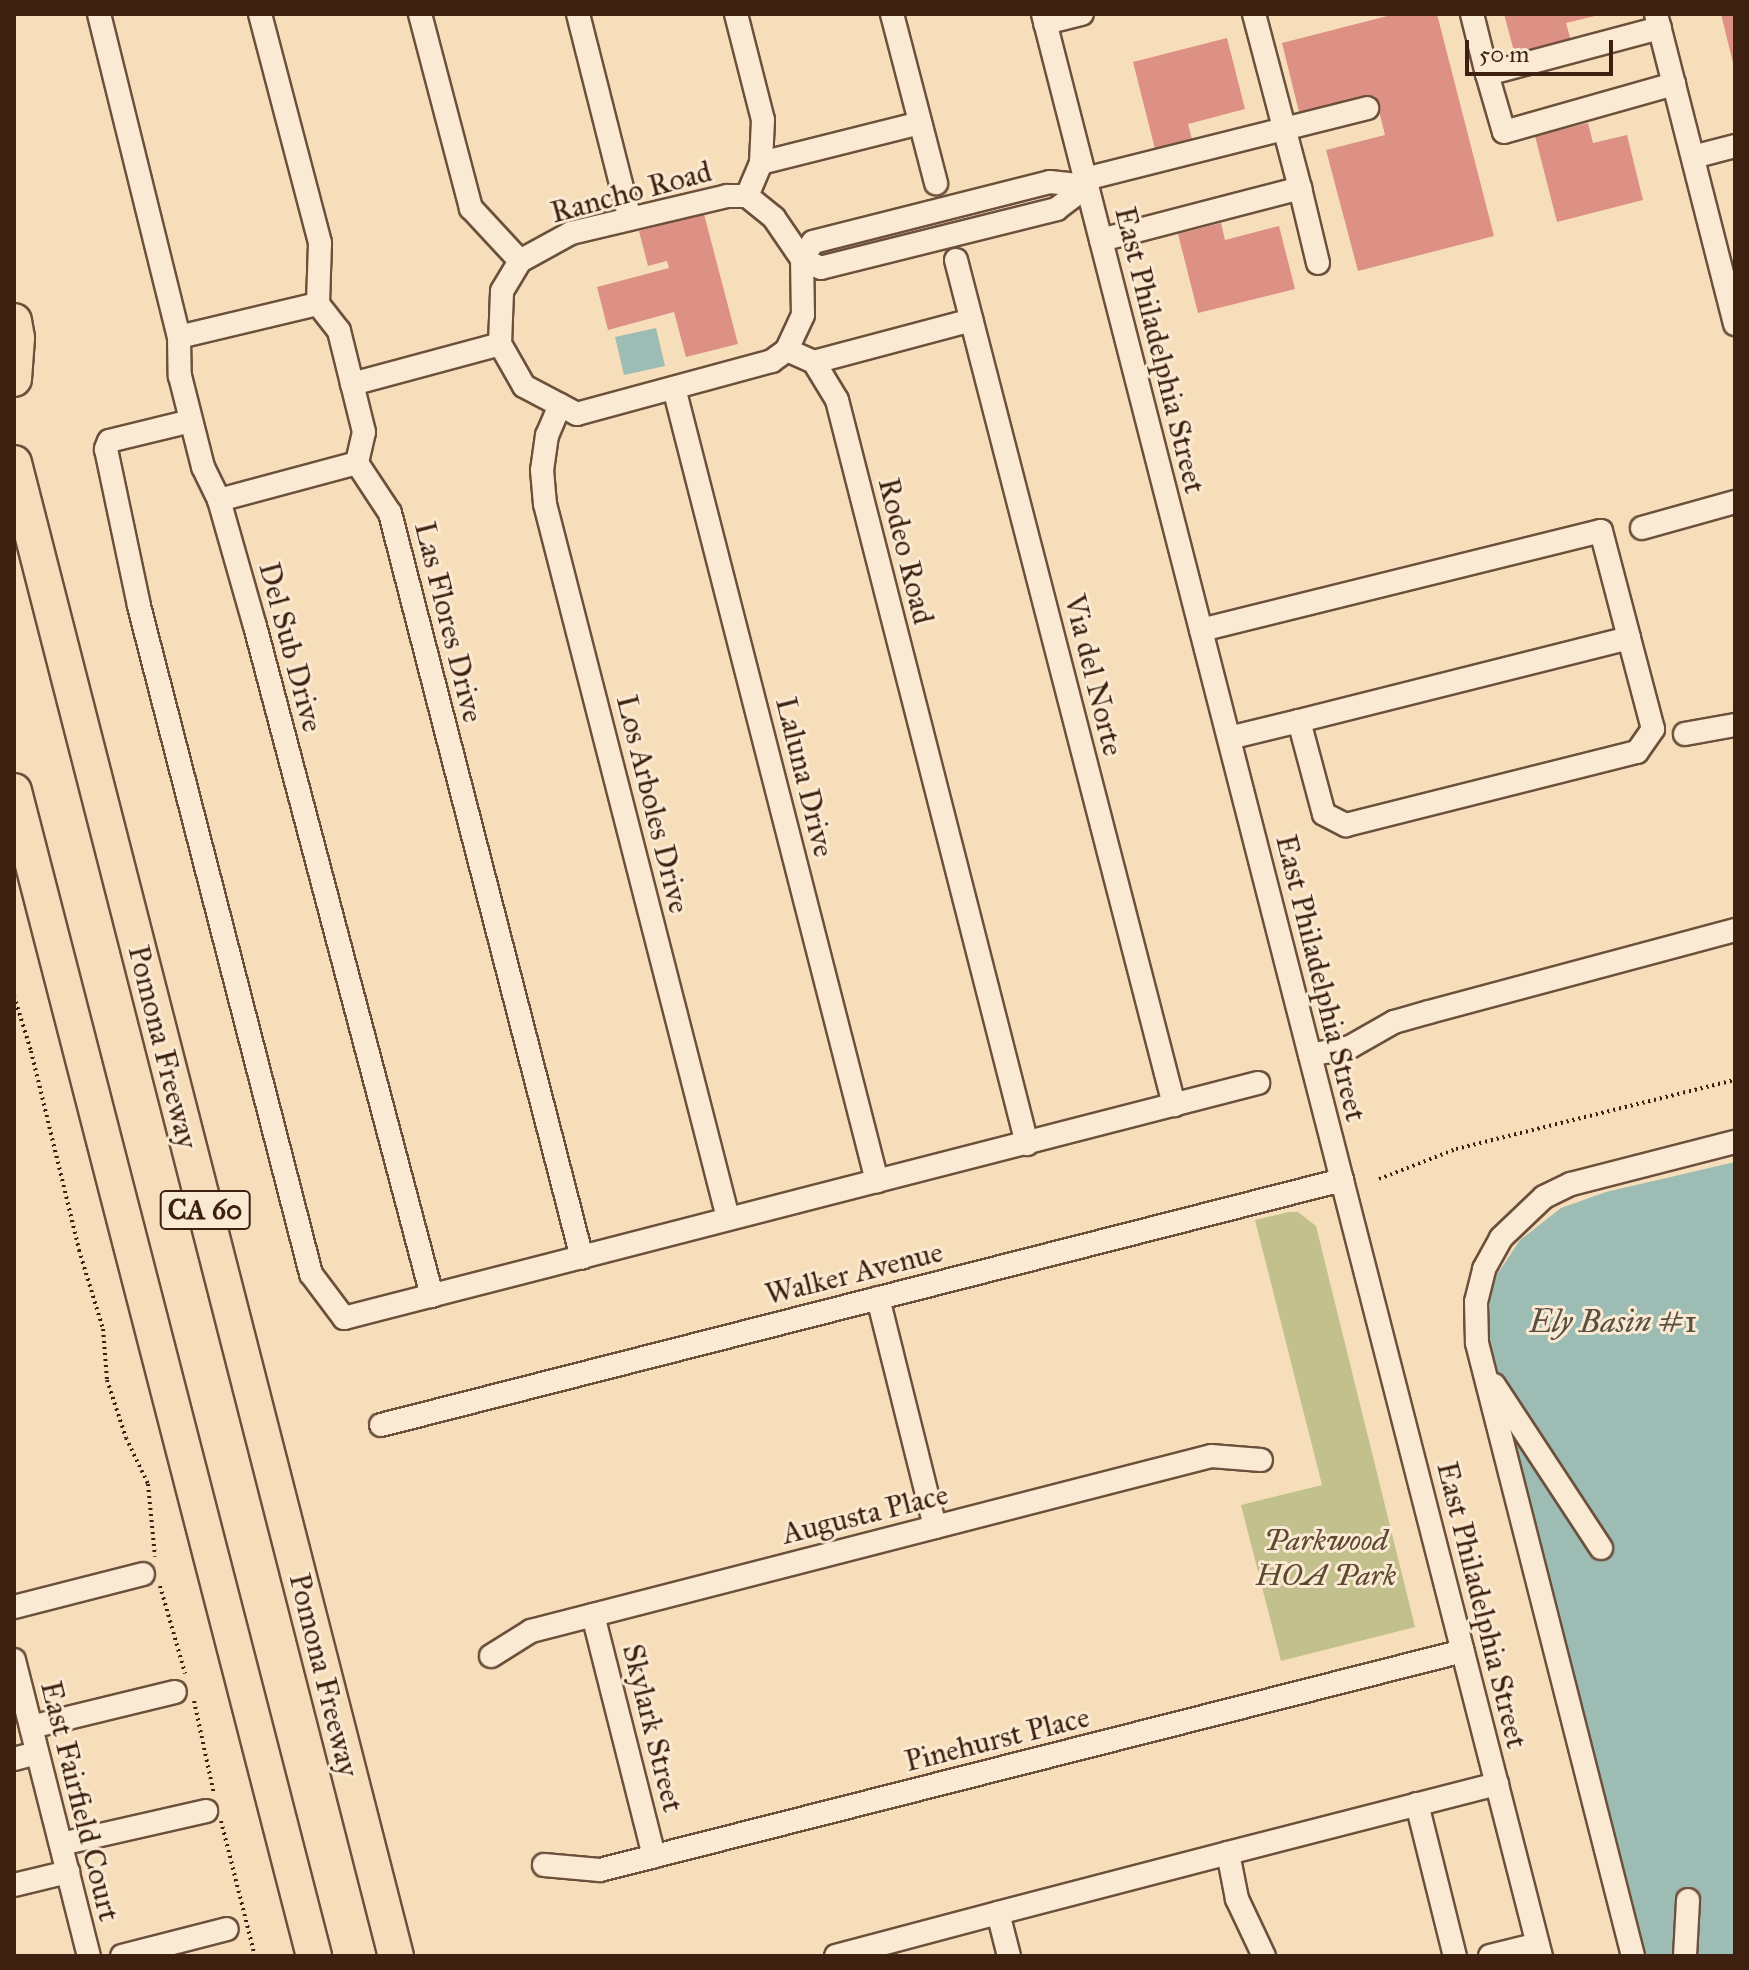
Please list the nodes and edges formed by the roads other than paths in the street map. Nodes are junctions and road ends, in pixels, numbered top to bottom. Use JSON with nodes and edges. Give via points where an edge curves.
{"nodes":[{"id":1,"x":99,"y":14,"type":"edge"},
{"id":2,"x":260,"y":14,"type":"edge"},
{"id":3,"x":420,"y":14,"type":"edge"},
{"id":4,"x":578,"y":14,"type":"edge"},
{"id":5,"x":736,"y":14,"type":"edge"},
{"id":6,"x":892,"y":14,"type":"edge"},
{"id":7,"x":1082,"y":14,"type":"edge"},
{"id":8,"x":1254,"y":14,"type":"edge"},
{"id":9,"x":1472,"y":14,"type":"edge"},
{"id":10,"x":1044,"y":18,"type":"edge"},
{"id":11,"x":1658,"y":21,"type":"edge"},
{"id":12,"x":1487,"y":74,"type":"junction"},
{"id":13,"x":1674,"y":84,"type":"junction"},
{"id":14,"x":1367,"y":108,"type":"dead end"},
{"id":15,"x":920,"y":123,"type":"junction"},
{"id":16,"x":1284,"y":128,"type":"junction"},
{"id":17,"x":1735,"y":146,"type":"edge"},
{"id":18,"x":1693,"y":157,"type":"junction"},
{"id":19,"x":761,"y":163,"type":"junction"},
{"id":20,"x":1086,"y":182,"type":"junction"},
{"id":21,"x":936,"y":183,"type":"dead end"},
{"id":22,"x":1300,"y":188,"type":"junction"},
{"id":23,"x":747,"y":196,"type":"junction"},
{"id":24,"x":630,"y":219,"type":"junction"},
{"id":25,"x":1101,"y":240,"type":"junction"},
{"id":26,"x":802,"y":259,"type":"junction"},
{"id":27,"x":956,"y":260,"type":"dead end"},
{"id":28,"x":520,"y":261,"type":"junction"},
{"id":29,"x":1318,"y":263,"type":"dead end"},
{"id":30,"x":318,"y":304,"type":"junction"},
{"id":31,"x":972,"y":320,"type":"junction"},
{"id":32,"x":14,"y":321,"type":"edge"},
{"id":33,"x":1735,"y":324,"type":"edge"},
{"id":34,"x":179,"y":337,"type":"junction"},
{"id":35,"x":500,"y":344,"type":"junction"},
{"id":36,"x":787,"y":350,"type":"junction"},
{"id":37,"x":814,"y":362,"type":"junction"},
{"id":38,"x":14,"y":379,"type":"edge"},
{"id":39,"x":352,"y":384,"type":"junction"},
{"id":40,"x":674,"y":388,"type":"junction"},
{"id":41,"x":560,"y":405,"type":"junction"},
{"id":42,"x":191,"y":421,"type":"junction"},
{"id":43,"x":14,"y":463,"type":"edge"},
{"id":44,"x":357,"y":463,"type":"junction"},
{"id":45,"x":219,"y":500,"type":"junction"},
{"id":46,"x":1735,"y":502,"type":"edge"},
{"id":47,"x":1642,"y":528,"type":"dead end"},
{"id":48,"x":1201,"y":630,"type":"junction"},
{"id":49,"x":1629,"y":638,"type":"junction"},
{"id":50,"x":1299,"y":721,"type":"junction"},
{"id":51,"x":1735,"y":725,"type":"edge"},
{"id":52,"x":1685,"y":734,"type":"dead end"},
{"id":53,"x":1229,"y":738,"type":"junction"},
{"id":54,"x":14,"y":791,"type":"edge"},
{"id":55,"x":14,"y":800,"type":"edge"},
{"id":56,"x":24,"y":833,"type":"junction"},
{"id":57,"x":1735,"y":930,"type":"edge"},
{"id":58,"x":1310,"y":1055,"type":"junction"},
{"id":59,"x":1258,"y":1083,"type":"dead end"},
{"id":60,"x":1174,"y":1105,"type":"junction"},
{"id":61,"x":1735,"y":1142,"type":"edge"},
{"id":62,"x":1027,"y":1144,"type":"junction"},
{"id":63,"x":1342,"y":1180,"type":"junction"},
{"id":64,"x":877,"y":1181,"type":"junction"},
{"id":65,"x":728,"y":1218,"type":"junction"},
{"id":66,"x":582,"y":1258,"type":"junction"},
{"id":67,"x":432,"y":1296,"type":"junction"},
{"id":68,"x":878,"y":1298,"type":"junction"},
{"id":69,"x":1483,"y":1369,"type":"junction"},
{"id":70,"x":381,"y":1425,"type":"dead end"},
{"id":71,"x":1261,"y":1460,"type":"dead end"},
{"id":72,"x":935,"y":1527,"type":"junction"},
{"id":73,"x":1601,"y":1548,"type":"dead end"},
{"id":74,"x":153,"y":1571,"type":"road end"},
{"id":75,"x":14,"y":1607,"type":"edge"},
{"id":76,"x":593,"y":1615,"type":"junction"},
{"id":77,"x":1463,"y":1651,"type":"junction"},
{"id":78,"x":491,"y":1656,"type":"dead end"},
{"id":79,"x":14,"y":1660,"type":"edge"},
{"id":80,"x":184,"y":1686,"type":"road end"},
{"id":81,"x":31,"y":1727,"type":"junction"},
{"id":82,"x":37,"y":1753,"type":"junction"},
{"id":83,"x":14,"y":1759,"type":"edge"},
{"id":84,"x":1497,"y":1784,"type":"junction"},
{"id":85,"x":1417,"y":1804,"type":"junction"},
{"id":86,"x":206,"y":1811,"type":"dead end"},
{"id":87,"x":61,"y":1844,"type":"junction"},
{"id":88,"x":1228,"y":1853,"type":"junction"},
{"id":89,"x":654,"y":1856,"type":"junction"},
{"id":90,"x":544,"y":1865,"type":"dead end"},
{"id":91,"x":68,"y":1872,"type":"junction"},
{"id":92,"x":14,"y":1885,"type":"edge"},
{"id":93,"x":1688,"y":1900,"type":"dead end"},
{"id":94,"x":998,"y":1913,"type":"junction"},
{"id":95,"x":227,"y":1929,"type":"dead end"},
{"id":96,"x":1540,"y":1950,"type":"edge"},
{"id":97,"x":874,"y":1951,"type":"edge"},
{"id":98,"x":89,"y":1956,"type":"edge"},
{"id":99,"x":122,"y":1956,"type":"edge"},
{"id":100,"x":314,"y":1956,"type":"edge"},
{"id":101,"x":396,"y":1956,"type":"edge"},
{"id":102,"x":836,"y":1956,"type":"edge"},
{"id":103,"x":1009,"y":1956,"type":"edge"},
{"id":104,"x":1264,"y":1956,"type":"edge"},
{"id":105,"x":1455,"y":1956,"type":"edge"},
{"id":106,"x":1490,"y":1956,"type":"edge"},
{"id":107,"x":1633,"y":1956,"type":"edge"},
{"id":108,"x":1685,"y":1956,"type":"edge"}],
"edges":[{"from":1,"to":34,"type":"street","name":"Del Sub Drive"},
{"from":2,"to":30,"type":"street","via":[[320,243]]},
{"from":3,"to":28,"type":"street","via":[[471,208]]},
{"from":4,"to":24,"type":"street"},
{"from":5,"to":19,"type":"street","via":[[763,120]]},
{"from":6,"to":15,"type":"street"},
{"from":7,"to":10,"type":"street"},
{"from":8,"to":16,"type":"street"},
{"from":9,"to":12,"type":"street"},
{"from":10,"to":20,"type":"street","name":"East Philadelphia Street"},
{"from":11,"to":12,"type":"street"},
{"from":11,"to":13,"type":"street"},
{"from":12,"to":13,"type":"street","via":[[1504,132]]},
{"from":13,"to":18,"type":"street"},
{"from":14,"to":16,"type":"street"},
{"from":15,"to":19,"type":"street"},
{"from":15,"to":21,"type":"street"},
{"from":16,"to":20,"type":"street"},
{"from":16,"to":22,"type":"street"},
{"from":17,"to":18,"type":"street"},
{"from":18,"to":33,"type":"street"},
{"from":19,"to":23,"type":"street"},
{"from":20,"to":25,"type":"street","name":"East Philadelphia Street"},
{"from":20,"to":26,"type":"street","via":[[1050,182],[813,242]]},
{"from":22,"to":25,"type":"street"},
{"from":22,"to":29,"type":"street"},
{"from":23,"to":24,"type":"street","name":"Rancho Road"},
{"from":23,"to":26,"type":"street","via":[[774,218]]},
{"from":24,"to":28,"type":"street","name":"Rancho Road","via":[[571,233]]},
{"from":25,"to":48,"type":"street","name":"East Philadelphia Street"},
{"from":26,"to":36,"type":"street","via":[[803,315]]},
{"from":27,"to":31,"type":"street","name":"Via del Norte"},
{"from":28,"to":35,"type":"street","via":[[502,291]]},
{"from":30,"to":34,"type":"street"},
{"from":30,"to":39,"type":"street","via":[[339,331]]},
{"from":31,"to":37,"type":"street"},
{"from":31,"to":60,"type":"street","name":"Via del Norte"},
{"from":32,"to":38,"type":"highway"},
{"from":34,"to":42,"type":"street","name":"Del Sub Drive","via":[[180,376]]},
{"from":35,"to":39,"type":"street"},
{"from":35,"to":41,"type":"street","via":[[524,386]]},
{"from":36,"to":37,"type":"street"},
{"from":36,"to":40,"type":"street","via":[[772,361]]},
{"from":37,"to":62,"type":"street","name":"Rodeo Road","via":[[837,400]]},
{"from":39,"to":44,"type":"street","via":[[364,432]]},
{"from":40,"to":41,"type":"street","via":[[577,414]]},
{"from":40,"to":64,"type":"street","name":"Laluna Drive"},
{"from":41,"to":65,"type":"street","name":"Los Arboles Drive","via":[[547,435],[545,504]]},
{"from":42,"to":45,"type":"street","name":"Del Sub Drive","via":[[203,467]]},
{"from":42,"to":67,"type":"street","via":[[109,441],[106,449],[139,606],[311,1274],[344,1318]]},
{"from":43,"to":101,"type":"highway","name":"Pomona Freeway","number":"CA 60"},
{"from":44,"to":45,"type":"street"},
{"from":44,"to":66,"type":"street","name":"Las Flores Drive","via":[[390,513]]},
{"from":45,"to":67,"type":"street","name":"Del Sub Drive"},
{"from":46,"to":47,"type":"street"},
{"from":48,"to":49,"type":"street","via":[[1601,531]]},
{"from":48,"to":53,"type":"street","name":"East Philadelphia Street"},
{"from":49,"to":50,"type":"street"},
{"from":49,"to":50,"type":"street","via":[[1653,729],[1637,752],[1361,822],[1346,825],[1324,814]]},
{"from":50,"to":53,"type":"street"},
{"from":51,"to":52,"type":"street"},
{"from":53,"to":58,"type":"street","name":"East Philadelphia Street"},
{"from":54,"to":56,"type":"highway","number":"CA 60"},
{"from":55,"to":56,"type":"highway"},
{"from":56,"to":100,"type":"highway","number":"CA 60"},
{"from":57,"to":58,"type":"street","via":[[1394,1022],[1350,1047]]},
{"from":58,"to":63,"type":"street","name":"East Philadelphia Street"},
{"from":59,"to":60,"type":"street"},
{"from":60,"to":62,"type":"street"},
{"from":61,"to":69,"type":"street","via":[[1571,1184],[1522,1215],[1501,1238],[1476,1302]]},
{"from":62,"to":64,"type":"street"},
{"from":63,"to":68,"type":"street","name":"Walker Avenue"},
{"from":63,"to":77,"type":"street","name":"East Philadelphia Street"},
{"from":64,"to":65,"type":"street"},
{"from":65,"to":66,"type":"street"},
{"from":66,"to":67,"type":"street"},
{"from":68,"to":70,"type":"street","name":"Walker Avenue"},
{"from":68,"to":72,"type":"street"},
{"from":69,"to":73,"type":"street"},
{"from":69,"to":107,"type":"street"},
{"from":71,"to":72,"type":"street","name":"Augusta Place","via":[[1211,1456]]},
{"from":72,"to":76,"type":"street","name":"Augusta Place"},
{"from":74,"to":75,"type":"street"},
{"from":76,"to":78,"type":"street","name":"Augusta Place","via":[[531,1631]]},
{"from":76,"to":89,"type":"street","name":"Skylark Street"},
{"from":77,"to":84,"type":"street","name":"East Philadelphia Street"},
{"from":77,"to":89,"type":"street","name":"Pinehurst Place"},
{"from":79,"to":81,"type":"street","name":"East Fairfield Court"},
{"from":80,"to":81,"type":"street"},
{"from":81,"to":82,"type":"street","name":"East Fairfield Court"},
{"from":82,"to":83,"type":"street"},
{"from":82,"to":87,"type":"street","name":"East Fairfield Court"},
{"from":84,"to":85,"type":"street"},
{"from":84,"to":96,"type":"street","name":"East Philadelphia Street"},
{"from":85,"to":88,"type":"street"},
{"from":85,"to":105,"type":"street"},
{"from":86,"to":87,"type":"street"},
{"from":87,"to":91,"type":"street","name":"East Fairfield Court"},
{"from":88,"to":94,"type":"street"},
{"from":88,"to":104,"type":"street","via":[[1237,1899]]},
{"from":89,"to":90,"type":"street","name":"Pinehurst Place","via":[[600,1870]]},
{"from":91,"to":92,"type":"street"},
{"from":91,"to":98,"type":"street","name":"East Fairfield Court"},
{"from":93,"to":108,"type":"street"},
{"from":94,"to":97,"type":"street"},
{"from":94,"to":103,"type":"street"},
{"from":95,"to":99,"type":"street"},
{"from":96,"to":106,"type":"street"},
{"from":97,"to":102,"type":"street"}]}
